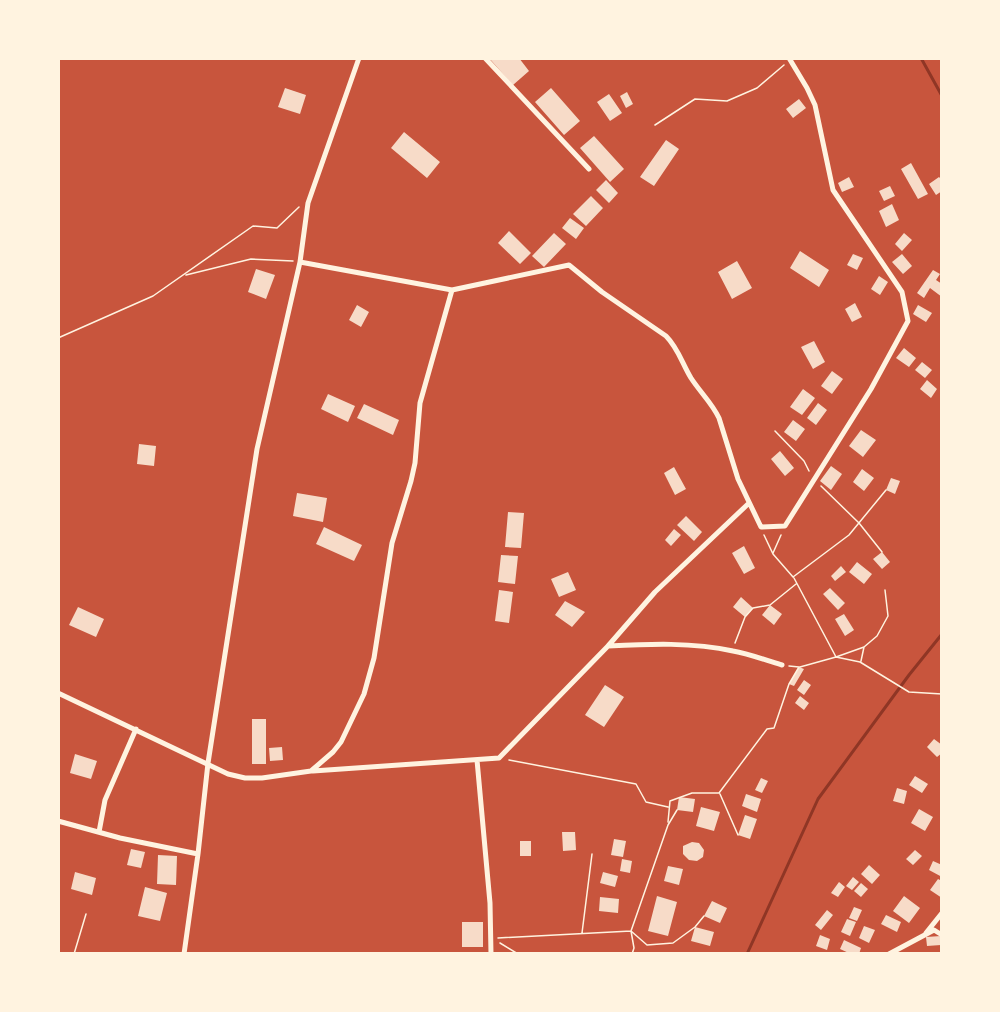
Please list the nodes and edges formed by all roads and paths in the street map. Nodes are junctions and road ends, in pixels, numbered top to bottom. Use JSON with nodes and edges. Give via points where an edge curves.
{"nodes":[{"id":1,"x":359,"y":58,"type":"edge"},
{"id":2,"x":485,"y":58,"type":"edge"},
{"id":3,"x":789,"y":59,"type":"edge"},
{"id":4,"x":655,"y":125,"type":"dead end"},
{"id":5,"x":589,"y":168,"type":"dead end"},
{"id":6,"x":308,"y":203,"type":"junction"},
{"id":7,"x":300,"y":262,"type":"junction"},
{"id":8,"x":182,"y":276,"type":"junction"},
{"id":9,"x":452,"y":290,"type":"junction"},
{"id":10,"x":58,"y":338,"type":"edge"},
{"id":11,"x":775,"y":431,"type":"dead end"},
{"id":12,"x":813,"y":479,"type":"junction"},
{"id":13,"x":886,"y":490,"type":"dead end"},
{"id":14,"x":748,"y":504,"type":"junction"},
{"id":15,"x":860,"y":523,"type":"junction"},
{"id":16,"x":761,"y":526,"type":"junction"},
{"id":17,"x":785,"y":526,"type":"junction"},
{"id":18,"x":882,"y":552,"type":"dead end"},
{"id":19,"x":773,"y":554,"type":"junction"},
{"id":20,"x":794,"y":577,"type":"junction"},
{"id":21,"x":797,"y":583,"type":"junction"},
{"id":22,"x":885,"y":590,"type":"dead end"},
{"id":23,"x":608,"y":646,"type":"junction"},
{"id":24,"x":864,"y":647,"type":"junction"},
{"id":25,"x":732,"y":650,"type":"junction"},
{"id":26,"x":836,"y":657,"type":"junction"},
{"id":27,"x":860,"y":662,"type":"junction"},
{"id":28,"x":782,"y":665,"type":"joint"},
{"id":29,"x":799,"y":667,"type":"junction"},
{"id":30,"x":58,"y":693,"type":"edge"},
{"id":31,"x":942,"y":694,"type":"edge"},
{"id":32,"x":136,"y":729,"type":"junction"},
{"id":33,"x":499,"y":758,"type":"junction"},
{"id":34,"x":477,"y":760,"type":"junction"},
{"id":35,"x":208,"y":763,"type":"junction"},
{"id":36,"x":311,"y":771,"type":"junction"},
{"id":37,"x":720,"y":793,"type":"junction"},
{"id":38,"x":669,"y":807,"type":"junction"},
{"id":39,"x":677,"y":810,"type":"dead end"},
{"id":40,"x":58,"y":820,"type":"edge"},
{"id":41,"x":668,"y":825,"type":"junction"},
{"id":42,"x":99,"y":832,"type":"junction"},
{"id":43,"x":738,"y":835,"type":"dead end"},
{"id":44,"x":198,"y":854,"type":"junction"},
{"id":45,"x":592,"y":854,"type":"dead end"},
{"id":46,"x":86,"y":914,"type":"dead end"},
{"id":47,"x":942,"y":914,"type":"edge"},
{"id":48,"x":704,"y":916,"type":"dead end"},
{"id":49,"x":631,"y":931,"type":"junction"},
{"id":50,"x":582,"y":933,"type":"junction"},
{"id":51,"x":926,"y":933,"type":"junction"},
{"id":52,"x":942,"y":934,"type":"edge"},
{"id":53,"x":491,"y":939,"type":"junction"},
{"id":54,"x":74,"y":954,"type":"edge"},
{"id":55,"x":184,"y":954,"type":"edge"},
{"id":56,"x":491,"y":954,"type":"edge"},
{"id":57,"x":518,"y":954,"type":"edge"},
{"id":58,"x":632,"y":954,"type":"edge"},
{"id":59,"x":889,"y":954,"type":"edge"}],
"edges":[{"from":1,"to":6,"type":"street"},
{"from":2,"to":5,"type":"street"},
{"from":3,"to":4,"type":"path","via":[[757,88],[728,101],[695,99]]},
{"from":3,"to":12,"type":"street","via":[[815,105],[833,190],[902,292],[908,321],[880,374]]},
{"from":6,"to":7,"type":"street"},
{"from":6,"to":8,"type":"path","via":[[296,208],[277,228],[253,226]]},
{"from":7,"to":8,"type":"path","via":[[251,259]]},
{"from":7,"to":9,"type":"street"},
{"from":7,"to":35,"type":"street","via":[[257,449]]},
{"from":8,"to":10,"type":"path","via":[[153,296]]},
{"from":9,"to":14,"type":"street","via":[[569,265],[674,345],[690,377],[719,418]]},
{"from":9,"to":36,"type":"street","via":[[420,403],[415,463],[392,543],[374,658],[364,694],[340,742]]},
{"from":11,"to":12,"type":"path","via":[[804,461]]},
{"from":12,"to":15,"type":"path"},
{"from":12,"to":17,"type":"street"},
{"from":13,"to":15,"type":"path"},
{"from":14,"to":16,"type":"street"},
{"from":14,"to":23,"type":"street","via":[[655,592]]},
{"from":15,"to":18,"type":"path"},
{"from":15,"to":20,"type":"path"},
{"from":16,"to":17,"type":"street"},
{"from":16,"to":19,"type":"path"},
{"from":17,"to":19,"type":"path"},
{"from":19,"to":20,"type":"path"},
{"from":20,"to":21,"type":"path"},
{"from":21,"to":25,"type":"path","via":[[770,605],[753,608],[745,617]]},
{"from":21,"to":26,"type":"path"},
{"from":22,"to":24,"type":"path","via":[[888,616],[877,636]]},
{"from":23,"to":25,"type":"street","via":[[682,645]]},
{"from":23,"to":33,"type":"street"},
{"from":24,"to":26,"type":"path"},
{"from":24,"to":27,"type":"path"},
{"from":25,"to":28,"type":"street"},
{"from":26,"to":27,"type":"path"},
{"from":26,"to":29,"type":"path"},
{"from":27,"to":31,"type":"path","via":[[909,692]]},
{"from":28,"to":29,"type":"path"},
{"from":29,"to":37,"type":"path","via":[[774,728],[767,729]]},
{"from":30,"to":32,"type":"street"},
{"from":32,"to":35,"type":"street"},
{"from":32,"to":42,"type":"street","via":[[105,800]]},
{"from":33,"to":34,"type":"street"},
{"from":33,"to":38,"type":"path","via":[[636,784],[646,802]]},
{"from":34,"to":36,"type":"street"},
{"from":34,"to":53,"type":"street"},
{"from":35,"to":36,"type":"street","via":[[245,778]]},
{"from":35,"to":44,"type":"street"},
{"from":37,"to":38,"type":"path","via":[[692,793],[670,801]]},
{"from":37,"to":43,"type":"path"},
{"from":38,"to":41,"type":"path"},
{"from":39,"to":41,"type":"path"},
{"from":40,"to":42,"type":"street"},
{"from":41,"to":49,"type":"path"},
{"from":42,"to":44,"type":"street"},
{"from":44,"to":55,"type":"street"},
{"from":45,"to":50,"type":"path"},
{"from":46,"to":54,"type":"path"},
{"from":47,"to":51,"type":"street"},
{"from":48,"to":49,"type":"path","via":[[673,943],[647,945]]},
{"from":49,"to":50,"type":"path"},
{"from":49,"to":58,"type":"path"},
{"from":50,"to":53,"type":"path"},
{"from":51,"to":52,"type":"street","via":[[934,930]]},
{"from":51,"to":59,"type":"street"},
{"from":53,"to":56,"type":"street"},
{"from":53,"to":57,"type":"path"}]}
